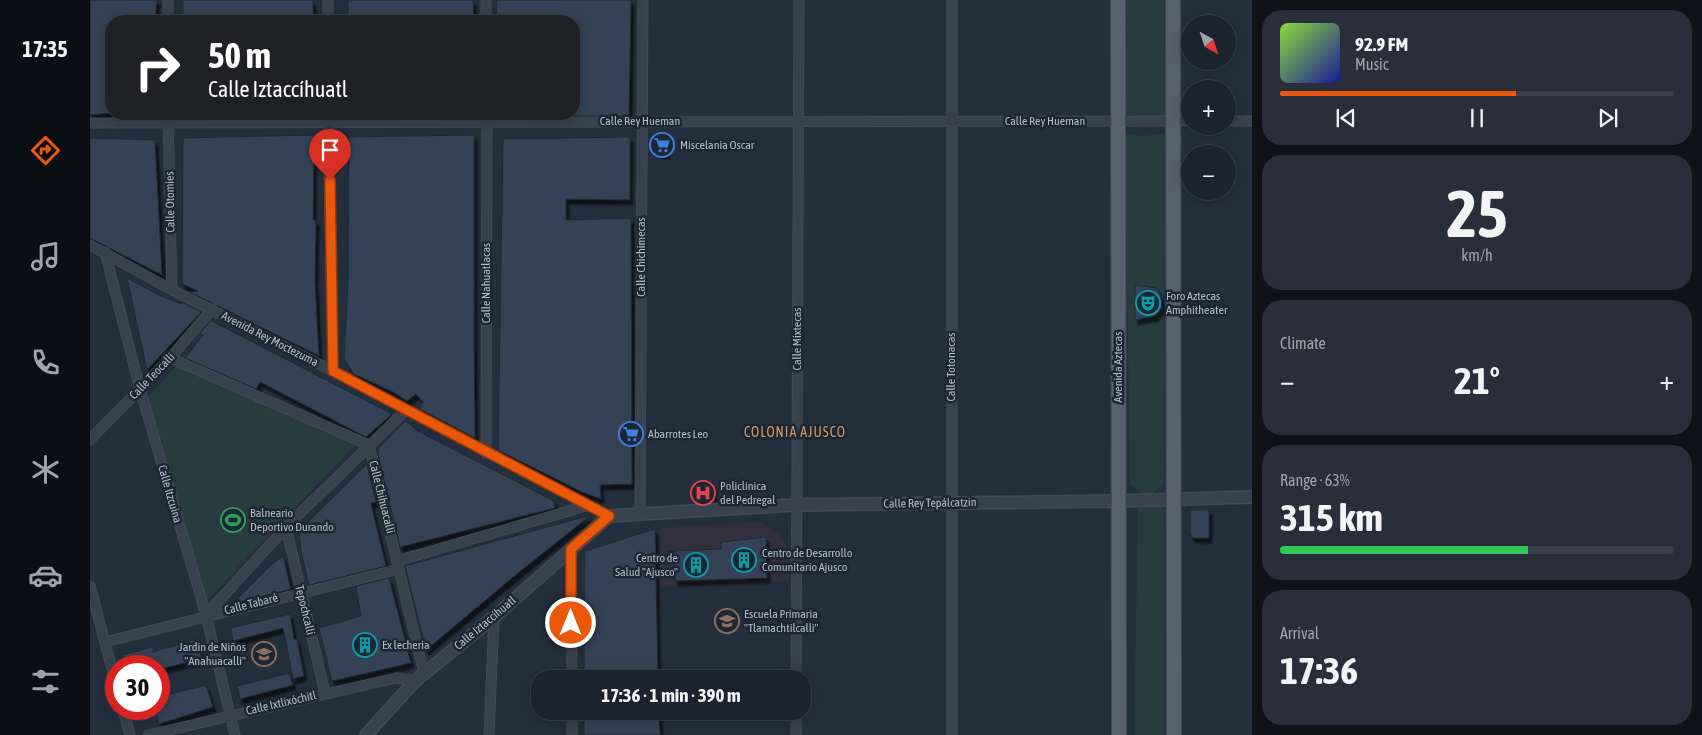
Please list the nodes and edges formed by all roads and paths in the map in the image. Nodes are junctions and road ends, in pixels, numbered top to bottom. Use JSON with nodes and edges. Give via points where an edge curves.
{"nodes":[{"id":1,"x":168,"y":0,"type":"edge"},
{"id":2,"x":328,"y":0,"type":"edge"},
{"id":3,"x":486,"y":0,"type":"edge"},
{"id":4,"x":643,"y":0,"type":"edge"},
{"id":5,"x":799,"y":0,"type":"edge"},
{"id":6,"x":952,"y":0,"type":"edge"},
{"id":7,"x":1118,"y":0,"type":"edge"},
{"id":8,"x":1173,"y":0,"type":"edge"},
{"id":9,"x":168,"y":15,"type":"edge"},
{"id":10,"x":328,"y":15,"type":"edge"},
{"id":11,"x":486,"y":15,"type":"edge"},
{"id":12,"x":168,"y":120,"type":"edge"},
{"id":13,"x":275,"y":120,"type":"edge"},
{"id":14,"x":328,"y":120,"type":"edge"},
{"id":15,"x":487,"y":120,"type":"edge"},
{"id":16,"x":580,"y":120,"type":"edge"},
{"id":17,"x":1117,"y":120,"type":"junction"},
{"id":18,"x":642,"y":121,"type":"junction"},
{"id":19,"x":798,"y":121,"type":"junction"},
{"id":20,"x":951,"y":121,"type":"junction"},
{"id":21,"x":1173,"y":121,"type":"junction"},
{"id":22,"x":1181,"y":121,"type":"edge"},
{"id":23,"x":1236,"y":121,"type":"edge"},
{"id":24,"x":1252,"y":121,"type":"edge"},
{"id":25,"x":90,"y":123,"type":"edge"},
{"id":26,"x":168,"y":124,"type":"junction"},
{"id":27,"x":90,"y":245,"type":"edge"},
{"id":28,"x":105,"y":252,"type":"junction"},
{"id":29,"x":172,"y":290,"type":"junction"},
{"id":30,"x":212,"y":309,"type":"junction"},
{"id":31,"x":170,"y":358,"type":"junction"},
{"id":32,"x":333,"y":371,"type":"junction"},
{"id":33,"x":140,"y":389,"type":"junction"},
{"id":34,"x":405,"y":411,"type":"junction"},
{"id":35,"x":90,"y":440,"type":"edge"},
{"id":36,"x":369,"y":445,"type":"junction"},
{"id":37,"x":486,"y":453,"type":"junction"},
{"id":38,"x":1252,"y":497,"type":"edge"},
{"id":39,"x":1174,"y":499,"type":"junction"},
{"id":40,"x":1119,"y":501,"type":"junction"},
{"id":41,"x":952,"y":502,"type":"junction"},
{"id":42,"x":795,"y":505,"type":"junction"},
{"id":43,"x":586,"y":506,"type":"junction"},
{"id":44,"x":640,"y":514,"type":"junction"},
{"id":45,"x":609,"y":516,"type":"junction"},
{"id":46,"x":286,"y":527,"type":"junction"},
{"id":47,"x":571,"y":549,"type":"junction"},
{"id":48,"x":398,"y":565,"type":"junction"},
{"id":49,"x":90,"y":586,"type":"edge"},
{"id":50,"x":301,"y":592,"type":"junction"},
{"id":51,"x":206,"y":616,"type":"junction"},
{"id":52,"x":494,"y":617,"type":"junction"},
{"id":53,"x":104,"y":642,"type":"junction"},
{"id":54,"x":108,"y":655,"type":"edge"},
{"id":55,"x":572,"y":670,"type":"edge"},
{"id":56,"x":796,"y":670,"type":"edge"},
{"id":57,"x":420,"y":677,"type":"junction"},
{"id":58,"x":326,"y":693,"type":"junction"},
{"id":59,"x":232,"y":715,"type":"junction"},
{"id":60,"x":126,"y":720,"type":"edge"},
{"id":61,"x":572,"y":720,"type":"edge"},
{"id":62,"x":796,"y":720,"type":"edge"},
{"id":63,"x":130,"y":735,"type":"edge"},
{"id":64,"x":148,"y":735,"type":"edge"},
{"id":65,"x":235,"y":735,"type":"edge"},
{"id":66,"x":366,"y":735,"type":"edge"},
{"id":67,"x":488,"y":735,"type":"edge"},
{"id":68,"x":572,"y":735,"type":"edge"},
{"id":69,"x":796,"y":735,"type":"edge"},
{"id":70,"x":952,"y":735,"type":"edge"},
{"id":71,"x":1119,"y":735,"type":"edge"},
{"id":72,"x":1174,"y":735,"type":"edge"}],
"edges":[{"from":1,"to":9,"type":"street"},
{"from":2,"to":10,"type":"street"},
{"from":3,"to":11,"type":"street"},
{"from":4,"to":18,"type":"street","name":"Calle Chichimecas"},
{"from":5,"to":19,"type":"street","name":"Calle Mixtecas"},
{"from":6,"to":20,"type":"street","name":"Calle Totonacas"},
{"from":7,"to":17,"type":"main road","name":"Avenida Aztecas"},
{"from":8,"to":21,"type":"main road"},
{"from":12,"to":26,"type":"street","name":"Calle Otomíes"},
{"from":13,"to":26,"type":"street","name":"Calle Rey Hueman"},
{"from":14,"to":32,"type":"street"},
{"from":15,"to":37,"type":"street","name":"Calle Nahuatlacas"},
{"from":16,"to":18,"type":"street","name":"Calle Rey Hueman"},
{"from":17,"to":20,"type":"street","name":"Calle Rey Hueman"},
{"from":17,"to":21,"type":"street","name":"Calle Rey Hueman"},
{"from":17,"to":40,"type":"main road","name":"Avenida Aztecas"},
{"from":18,"to":19,"type":"street","name":"Calle Rey Hueman"},
{"from":18,"to":44,"type":"street","name":"Calle Chichimecas"},
{"from":19,"to":20,"type":"street","name":"Calle Rey Hueman"},
{"from":19,"to":42,"type":"street","name":"Calle Mixtecas"},
{"from":20,"to":41,"type":"street","name":"Calle Totonacas"},
{"from":21,"to":22,"type":"street","name":"Calle Rey Hueman"},
{"from":21,"to":39,"type":"main road"},
{"from":23,"to":24,"type":"street"},
{"from":25,"to":26,"type":"street","name":"Calle Rey Hueman"},
{"from":26,"to":29,"type":"street","name":"Calle Otomíes"},
{"from":27,"to":28,"type":"street","name":"Avenida Rey Moctezuma"},
{"from":28,"to":29,"type":"street","name":"Avenida Rey Moctezuma"},
{"from":28,"to":33,"type":"street","name":"Calle Itzcuina"},
{"from":29,"to":30,"type":"street","name":"Avenida Rey Moctezuma"},
{"from":30,"to":31,"type":"street","name":"Calle Teocalli"},
{"from":30,"to":32,"type":"street","name":"Avenida Rey Moctezuma"},
{"from":31,"to":33,"type":"street","name":"Calle Teocalli"},
{"from":31,"to":36,"type":"street","name":"Calle Chihuacalli"},
{"from":32,"to":34,"type":"street","name":"Avenida Rey Moctezuma"},
{"from":33,"to":35,"type":"street","name":"Calle Teocalli"},
{"from":33,"to":51,"type":"street","name":"Calle Itzcuina"},
{"from":34,"to":36,"type":"street"},
{"from":34,"to":37,"type":"street","name":"Avenida Rey Moctezuma"},
{"from":36,"to":46,"type":"street"},
{"from":36,"to":48,"type":"street","name":"Calle Chihuacalli"},
{"from":37,"to":43,"type":"street","name":"Avenida Rey Moctezuma"},
{"from":38,"to":39,"type":"street","name":"Calle Rey Tepálcatzin"},
{"from":39,"to":40,"type":"street","name":"Calle Rey Tepálcatzin"},
{"from":39,"to":72,"type":"main road"},
{"from":40,"to":41,"type":"street","name":"Calle Rey Tepálcatzin"},
{"from":40,"to":71,"type":"main road","name":"Avenida Aztecas"},
{"from":41,"to":42,"type":"street","name":"Calle Rey Tepálcatzin"},
{"from":41,"to":70,"type":"street","name":"Calle Totonacas"},
{"from":42,"to":44,"type":"street","name":"Calle Rey Tepálcatzin"},
{"from":42,"to":56,"type":"street","name":"Calle Mixtecas"},
{"from":43,"to":45,"type":"street","name":"Avenida Rey Moctezuma"},
{"from":43,"to":48,"type":"street","name":"Calle Tabaré"},
{"from":44,"to":45,"type":"street","name":"Calle Rey Tepálcatzin"},
{"from":45,"to":47,"type":"street","name":"Calle Iztaccíhuatl"},
{"from":46,"to":50,"type":"street","name":"Tepochcalli"},
{"from":46,"to":51,"type":"street"},
{"from":47,"to":52,"type":"street","name":"Calle Iztaccíhuatl"},
{"from":47,"to":55,"type":"street"},
{"from":48,"to":50,"type":"street","name":"Calle Tabaré"},
{"from":48,"to":57,"type":"street","name":"Calle Chihuacalli"},
{"from":49,"to":53,"type":"street"},
{"from":50,"to":51,"type":"street","name":"Calle Tabaré"},
{"from":50,"to":58,"type":"street","name":"Tepochcalli"},
{"from":51,"to":53,"type":"street","name":"Calle Tabaré"},
{"from":51,"to":59,"type":"street","name":"Calle Itzcuina"},
{"from":52,"to":57,"type":"street","name":"Calle Iztaccíhuatl"},
{"from":52,"to":67,"type":"street"},
{"from":53,"to":54,"type":"street"},
{"from":57,"to":58,"type":"street","name":"Calle Ixtlixóchitl","via":[[396,678]]},
{"from":57,"to":66,"type":"street","name":"Calle Iztaccíhuatl"},
{"from":58,"to":59,"type":"street","name":"Calle Ixtlixóchitl"},
{"from":59,"to":64,"type":"street","name":"Calle Ixtlixóchitl"},
{"from":59,"to":65,"type":"street","name":"Calle Itzcuina"},
{"from":60,"to":63,"type":"street"},
{"from":61,"to":68,"type":"street"},
{"from":62,"to":69,"type":"street"}]}
